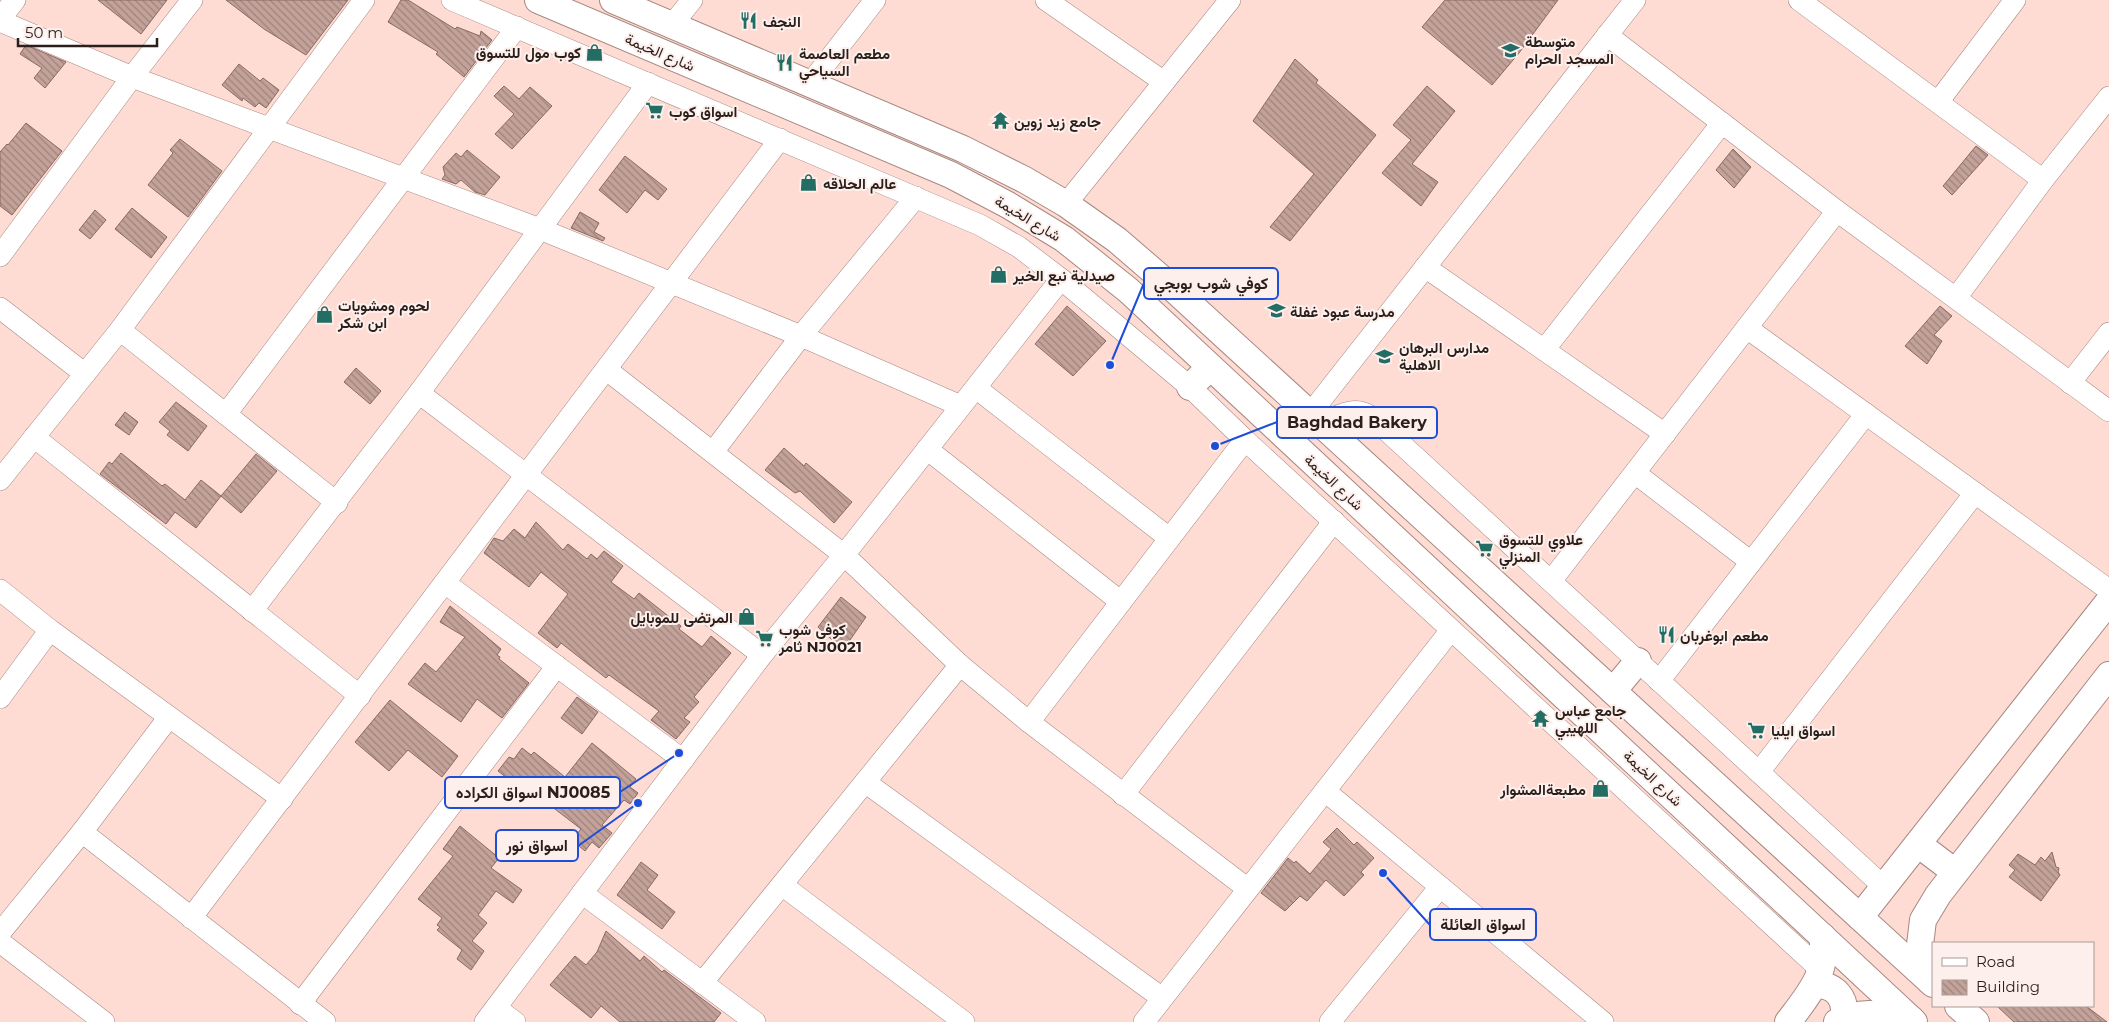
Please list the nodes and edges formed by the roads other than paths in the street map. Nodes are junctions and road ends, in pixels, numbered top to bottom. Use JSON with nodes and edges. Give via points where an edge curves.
{"nodes":[{"id":1,"x":15,"y":0,"type":"edge"},
{"id":2,"x":192,"y":0,"type":"edge"},
{"id":3,"x":364,"y":0,"type":"edge"},
{"id":4,"x":452,"y":0,"type":"edge"},
{"id":5,"x":538,"y":0,"type":"edge"},
{"id":6,"x":613,"y":0,"type":"edge"},
{"id":7,"x":692,"y":0,"type":"edge"},
{"id":8,"x":875,"y":0,"type":"edge"},
{"id":9,"x":1046,"y":0,"type":"edge"},
{"id":10,"x":1230,"y":0,"type":"edge"},
{"id":11,"x":1634,"y":0,"type":"edge"},
{"id":12,"x":1800,"y":0,"type":"edge"},
{"id":13,"x":2015,"y":0,"type":"edge"},
{"id":14,"x":1823,"y":7,"type":"edge"},
{"id":15,"x":0,"y":20,"type":"edge"},
{"id":16,"x":672,"y":25,"type":"junction"},
{"id":17,"x":516,"y":27,"type":"junction"},
{"id":18,"x":1607,"y":35,"type":"junction"},
{"id":19,"x":132,"y":77,"type":"junction"},
{"id":20,"x":1164,"y":82,"type":"junction"},
{"id":21,"x":648,"y":83,"type":"junction"},
{"id":22,"x":810,"y":84,"type":"junction"},
{"id":23,"x":2109,"y":97,"type":"edge"},
{"id":24,"x":1938,"y":102,"type":"junction"},
{"id":25,"x":1722,"y":123,"type":"junction"},
{"id":26,"x":269,"y":128,"type":"junction"},
{"id":27,"x":780,"y":139,"type":"junction"},
{"id":28,"x":402,"y":179,"type":"junction"},
{"id":29,"x":2043,"y":180,"type":"junction"},
{"id":30,"x":916,"y":197,"type":"junction"},
{"id":31,"x":1066,"y":204,"type":"junction"},
{"id":32,"x":1838,"y":211,"type":"junction"},
{"id":33,"x":540,"y":229,"type":"junction"},
{"id":34,"x":0,"y":256,"type":"edge"},
{"id":35,"x":1425,"y":266,"type":"junction"},
{"id":36,"x":1061,"y":279,"type":"junction"},
{"id":37,"x":673,"y":283,"type":"junction"},
{"id":38,"x":1956,"y":298,"type":"junction"},
{"id":39,"x":0,"y":308,"type":"edge"},
{"id":40,"x":1747,"y":328,"type":"junction"},
{"id":41,"x":120,"y":330,"type":"junction"},
{"id":42,"x":2109,"y":333,"type":"edge"},
{"id":43,"x":801,"y":336,"type":"junction"},
{"id":44,"x":1544,"y":350,"type":"junction"},
{"id":45,"x":1210,"y":367,"type":"junction"},
{"id":46,"x":607,"y":370,"type":"junction"},
{"id":47,"x":85,"y":374,"type":"junction"},
{"id":48,"x":2070,"y":383,"type":"junction"},
{"id":49,"x":1190,"y":387,"type":"junction"},
{"id":50,"x":976,"y":388,"type":"junction"},
{"id":51,"x":419,"y":393,"type":"junction"},
{"id":52,"x":961,"y":406,"type":"junction"},
{"id":53,"x":2109,"y":411,"type":"edge"},
{"id":54,"x":226,"y":414,"type":"junction"},
{"id":55,"x":1866,"y":414,"type":"junction"},
{"id":56,"x":1315,"y":419,"type":"junction"},
{"id":57,"x":1665,"y":434,"type":"junction"},
{"id":58,"x":34,"y":437,"type":"junction"},
{"id":59,"x":1245,"y":440,"type":"junction"},
{"id":60,"x":927,"y":449,"type":"junction"},
{"id":61,"x":713,"y":452,"type":"junction"},
{"id":62,"x":1363,"y":463,"type":"junction"},
{"id":63,"x":1635,"y":474,"type":"junction"},
{"id":64,"x":526,"y":475,"type":"junction"},
{"id":65,"x":1328,"y":476,"type":"junction"},
{"id":66,"x":0,"y":480,"type":"edge"},
{"id":67,"x":1975,"y":493,"type":"junction"},
{"id":68,"x":336,"y":503,"type":"junction"},
{"id":69,"x":1334,"y":521,"type":"junction"},
{"id":70,"x":1169,"y":538,"type":"junction"},
{"id":71,"x":1460,"y":551,"type":"junction"},
{"id":72,"x":844,"y":555,"type":"junction"},
{"id":73,"x":1751,"y":562,"type":"junction"},
{"id":74,"x":1551,"y":581,"type":"junction"},
{"id":75,"x":1441,"y":582,"type":"junction"},
{"id":76,"x":445,"y":583,"type":"junction"},
{"id":77,"x":0,"y":590,"type":"edge"},
{"id":78,"x":2109,"y":590,"type":"edge"},
{"id":79,"x":2109,"y":601,"type":"edge"},
{"id":80,"x":1120,"y":602,"type":"junction"},
{"id":81,"x":252,"y":611,"type":"junction"},
{"id":82,"x":50,"y":630,"type":"junction"},
{"id":83,"x":1452,"y":630,"type":"junction"},
{"id":84,"x":762,"y":654,"type":"junction"},
{"id":85,"x":1638,"y":661,"type":"junction"},
{"id":86,"x":960,"y":665,"type":"junction"},
{"id":87,"x":556,"y":666,"type":"junction"},
{"id":88,"x":2109,"y":675,"type":"edge"},
{"id":89,"x":1659,"y":681,"type":"junction"},
{"id":90,"x":1613,"y":691,"type":"junction"},
{"id":91,"x":360,"y":696,"type":"junction"},
{"id":92,"x":0,"y":698,"type":"edge"},
{"id":93,"x":169,"y":718,"type":"junction"},
{"id":94,"x":1029,"y":722,"type":"junction"},
{"id":95,"x":683,"y":760,"type":"junction"},
{"id":96,"x":1758,"y":772,"type":"junction"},
{"id":97,"x":865,"y":782,"type":"junction"},
{"id":98,"x":1325,"y":791,"type":"junction"},
{"id":99,"x":1123,"y":794,"type":"junction"},
{"id":100,"x":282,"y":799,"type":"junction"},
{"id":101,"x":82,"y":832,"type":"junction"},
{"id":102,"x":1918,"y":844,"type":"junction"},
{"id":103,"x":1955,"y":872,"type":"junction"},
{"id":104,"x":782,"y":885,"type":"junction"},
{"id":105,"x":1440,"y":887,"type":"junction"},
{"id":106,"x":1884,"y":887,"type":"junction"},
{"id":107,"x":1248,"y":889,"type":"junction"},
{"id":108,"x":582,"y":893,"type":"junction"},
{"id":109,"x":1860,"y":917,"type":"junction"},
{"id":110,"x":191,"y":918,"type":"junction"},
{"id":111,"x":0,"y":933,"type":"edge"},
{"id":112,"x":1822,"y":936,"type":"junction"},
{"id":113,"x":0,"y":942,"type":"edge"},
{"id":114,"x":1818,"y":977,"type":"junction"},
{"id":115,"x":1931,"y":982,"type":"edge"},
{"id":116,"x":702,"y":983,"type":"junction"},
{"id":117,"x":1162,"y":998,"type":"junction"},
{"id":118,"x":300,"y":1004,"type":"junction"},
{"id":119,"x":1959,"y":1007,"type":"edge"},
{"id":120,"x":491,"y":1015,"type":"edge"},
{"id":121,"x":1840,"y":1020,"type":"edge"},
{"id":122,"x":1912,"y":1021,"type":"edge"},
{"id":123,"x":104,"y":1022,"type":"edge"},
{"id":124,"x":325,"y":1022,"type":"edge"},
{"id":125,"x":515,"y":1022,"type":"edge"},
{"id":126,"x":755,"y":1022,"type":"edge"},
{"id":127,"x":964,"y":1022,"type":"edge"},
{"id":128,"x":1144,"y":1022,"type":"edge"},
{"id":129,"x":1330,"y":1022,"type":"edge"},
{"id":130,"x":1603,"y":1022,"type":"edge"},
{"id":131,"x":1788,"y":1022,"type":"edge"},
{"id":132,"x":1976,"y":1022,"type":"edge"}],
"edges":[{"from":1,"to":15,"type":"street"},
{"from":2,"to":19,"type":"street"},
{"from":3,"to":26,"type":"street"},
{"from":4,"to":17,"type":"street"},
{"from":5,"to":45,"type":"street","name":"شارع الخيمة","via":[[951,175],[1008,205],[1064,239],[1121,285]]},
{"from":6,"to":16,"type":"street","name":"شارع الخيمة"},
{"from":7,"to":16,"type":"street"},
{"from":8,"to":22,"type":"street"},
{"from":9,"to":20,"type":"street"},
{"from":10,"to":20,"type":"street"},
{"from":11,"to":18,"type":"street"},
{"from":12,"to":14,"type":"street"},
{"from":13,"to":24,"type":"street"},
{"from":14,"to":24,"type":"street"},
{"from":15,"to":19,"type":"street"},
{"from":16,"to":22,"type":"street","name":"شارع الخيمة"},
{"from":17,"to":21,"type":"street"},
{"from":17,"to":28,"type":"street"},
{"from":18,"to":25,"type":"street"},
{"from":18,"to":35,"type":"street"},
{"from":19,"to":26,"type":"street"},
{"from":19,"to":34,"type":"street"},
{"from":20,"to":31,"type":"street"},
{"from":21,"to":27,"type":"street"},
{"from":21,"to":33,"type":"street"},
{"from":22,"to":31,"type":"street","name":"شارع الخيمة","via":[[963,149]]},
{"from":23,"to":29,"type":"street"},
{"from":24,"to":29,"type":"street"},
{"from":25,"to":32,"type":"street"},
{"from":25,"to":44,"type":"street"},
{"from":26,"to":28,"type":"street"},
{"from":26,"to":41,"type":"street"},
{"from":27,"to":30,"type":"street"},
{"from":27,"to":37,"type":"street"},
{"from":28,"to":33,"type":"street"},
{"from":28,"to":54,"type":"street"},
{"from":29,"to":38,"type":"street"},
{"from":30,"to":36,"type":"street","via":[[980,224],[1019,246]]},
{"from":30,"to":43,"type":"street"},
{"from":31,"to":56,"type":"street","name":"شارع الخيمة","via":[[1117,240],[1168,284]]},
{"from":32,"to":38,"type":"street"},
{"from":32,"to":40,"type":"street"},
{"from":33,"to":37,"type":"street"},
{"from":33,"to":51,"type":"street"},
{"from":35,"to":44,"type":"street"},
{"from":35,"to":56,"type":"street"},
{"from":36,"to":49,"type":"street"},
{"from":36,"to":50,"type":"street"},
{"from":37,"to":43,"type":"street"},
{"from":37,"to":46,"type":"street"},
{"from":38,"to":48,"type":"street"},
{"from":39,"to":47,"type":"street"},
{"from":40,"to":55,"type":"street"},
{"from":40,"to":57,"type":"street"},
{"from":41,"to":47,"type":"street"},
{"from":41,"to":54,"type":"street"},
{"from":42,"to":48,"type":"street"},
{"from":43,"to":52,"type":"street"},
{"from":43,"to":61,"type":"street"},
{"from":44,"to":57,"type":"street"},
{"from":45,"to":49,"type":"street"},
{"from":45,"to":65,"type":"street","name":"شارع الخيمة"},
{"from":46,"to":61,"type":"street"},
{"from":46,"to":64,"type":"street"},
{"from":47,"to":58,"type":"street"},
{"from":48,"to":53,"type":"street"},
{"from":49,"to":59,"type":"street"},
{"from":50,"to":52,"type":"street"},
{"from":50,"to":70,"type":"street"},
{"from":51,"to":64,"type":"street"},
{"from":51,"to":68,"type":"street"},
{"from":52,"to":60,"type":"street"},
{"from":54,"to":68,"type":"street"},
{"from":55,"to":67,"type":"street"},
{"from":55,"to":73,"type":"street"},
{"from":56,"to":62,"type":"street","name":"شارع الخيمة"},
{"from":56,"to":74,"type":"street","via":[[1352,411],[1368,414]]},
{"from":57,"to":63,"type":"street"},
{"from":58,"to":66,"type":"street"},
{"from":58,"to":81,"type":"street"},
{"from":59,"to":69,"type":"street"},
{"from":59,"to":70,"type":"street"},
{"from":60,"to":72,"type":"street"},
{"from":60,"to":80,"type":"street"},
{"from":61,"to":72,"type":"street"},
{"from":62,"to":65,"type":"street","via":[[1364,473],[1357,482]]},
{"from":62,"to":71,"type":"street","name":"شارع الخيمة"},
{"from":63,"to":73,"type":"street"},
{"from":63,"to":74,"type":"street"},
{"from":64,"to":76,"type":"street"},
{"from":64,"to":84,"type":"street"},
{"from":65,"to":75,"type":"street","name":"شارع الخيمة"},
{"from":67,"to":78,"type":"street"},
{"from":67,"to":96,"type":"street"},
{"from":68,"to":81,"type":"street"},
{"from":69,"to":83,"type":"street"},
{"from":69,"to":99,"type":"street"},
{"from":70,"to":80,"type":"street"},
{"from":71,"to":75,"type":"street","via":[[1449,548],[1440,553],[1437,564]]},
{"from":71,"to":90,"type":"street","name":"شارع الخيمة"},
{"from":72,"to":84,"type":"street"},
{"from":72,"to":86,"type":"street"},
{"from":73,"to":89,"type":"street"},
{"from":74,"to":85,"type":"street"},
{"from":75,"to":112,"type":"street","name":"شارع الخيمة"},
{"from":76,"to":87,"type":"street"},
{"from":76,"to":91,"type":"street"},
{"from":77,"to":82,"type":"street"},
{"from":79,"to":102,"type":"street"},
{"from":80,"to":94,"type":"street"},
{"from":81,"to":91,"type":"street"},
{"from":82,"to":92,"type":"street"},
{"from":82,"to":93,"type":"street"},
{"from":83,"to":98,"type":"street"},
{"from":83,"to":114,"type":"street"},
{"from":84,"to":95,"type":"street"},
{"from":85,"to":89,"type":"street"},
{"from":85,"to":90,"type":"street"},
{"from":86,"to":94,"type":"street"},
{"from":86,"to":97,"type":"street"},
{"from":87,"to":95,"type":"street"},
{"from":87,"to":118,"type":"street"},
{"from":88,"to":103,"type":"street"},
{"from":89,"to":96,"type":"street"},
{"from":90,"to":109,"type":"street","name":"شارع الخيمة"},
{"from":91,"to":100,"type":"street"},
{"from":93,"to":100,"type":"street"},
{"from":93,"to":101,"type":"street"},
{"from":94,"to":99,"type":"street"},
{"from":95,"to":108,"type":"street"},
{"from":96,"to":106,"type":"street"},
{"from":97,"to":104,"type":"street"},
{"from":97,"to":117,"type":"street"},
{"from":98,"to":105,"type":"street"},
{"from":98,"to":107,"type":"street"},
{"from":99,"to":107,"type":"street"},
{"from":100,"to":110,"type":"street"},
{"from":101,"to":110,"type":"street"},
{"from":101,"to":111,"type":"street"},
{"from":102,"to":103,"type":"street"},
{"from":102,"to":106,"type":"street"},
{"from":103,"to":115,"type":"street","via":[[1923,920],[1920,945]]},
{"from":104,"to":116,"type":"street"},
{"from":104,"to":127,"type":"street"},
{"from":105,"to":129,"type":"street"},
{"from":105,"to":130,"type":"street"},
{"from":106,"to":109,"type":"street"},
{"from":107,"to":117,"type":"street"},
{"from":108,"to":116,"type":"street"},
{"from":108,"to":120,"type":"street"},
{"from":109,"to":115,"type":"street","name":"شارع الخيمة"},
{"from":110,"to":118,"type":"street"},
{"from":112,"to":114,"type":"street","via":[[1825,951]]},
{"from":112,"to":122,"type":"street","name":"شارع الخيمة"},
{"from":113,"to":123,"type":"street"},
{"from":114,"to":121,"type":"street","via":[[1841,997],[1844,1011]]},
{"from":114,"to":131,"type":"street"},
{"from":116,"to":126,"type":"street"},
{"from":117,"to":128,"type":"street"},
{"from":118,"to":124,"type":"street"},
{"from":119,"to":132,"type":"street"},
{"from":120,"to":125,"type":"street"},
{"from":121,"to":122,"type":"street","via":[[1861,1013]]}]}
